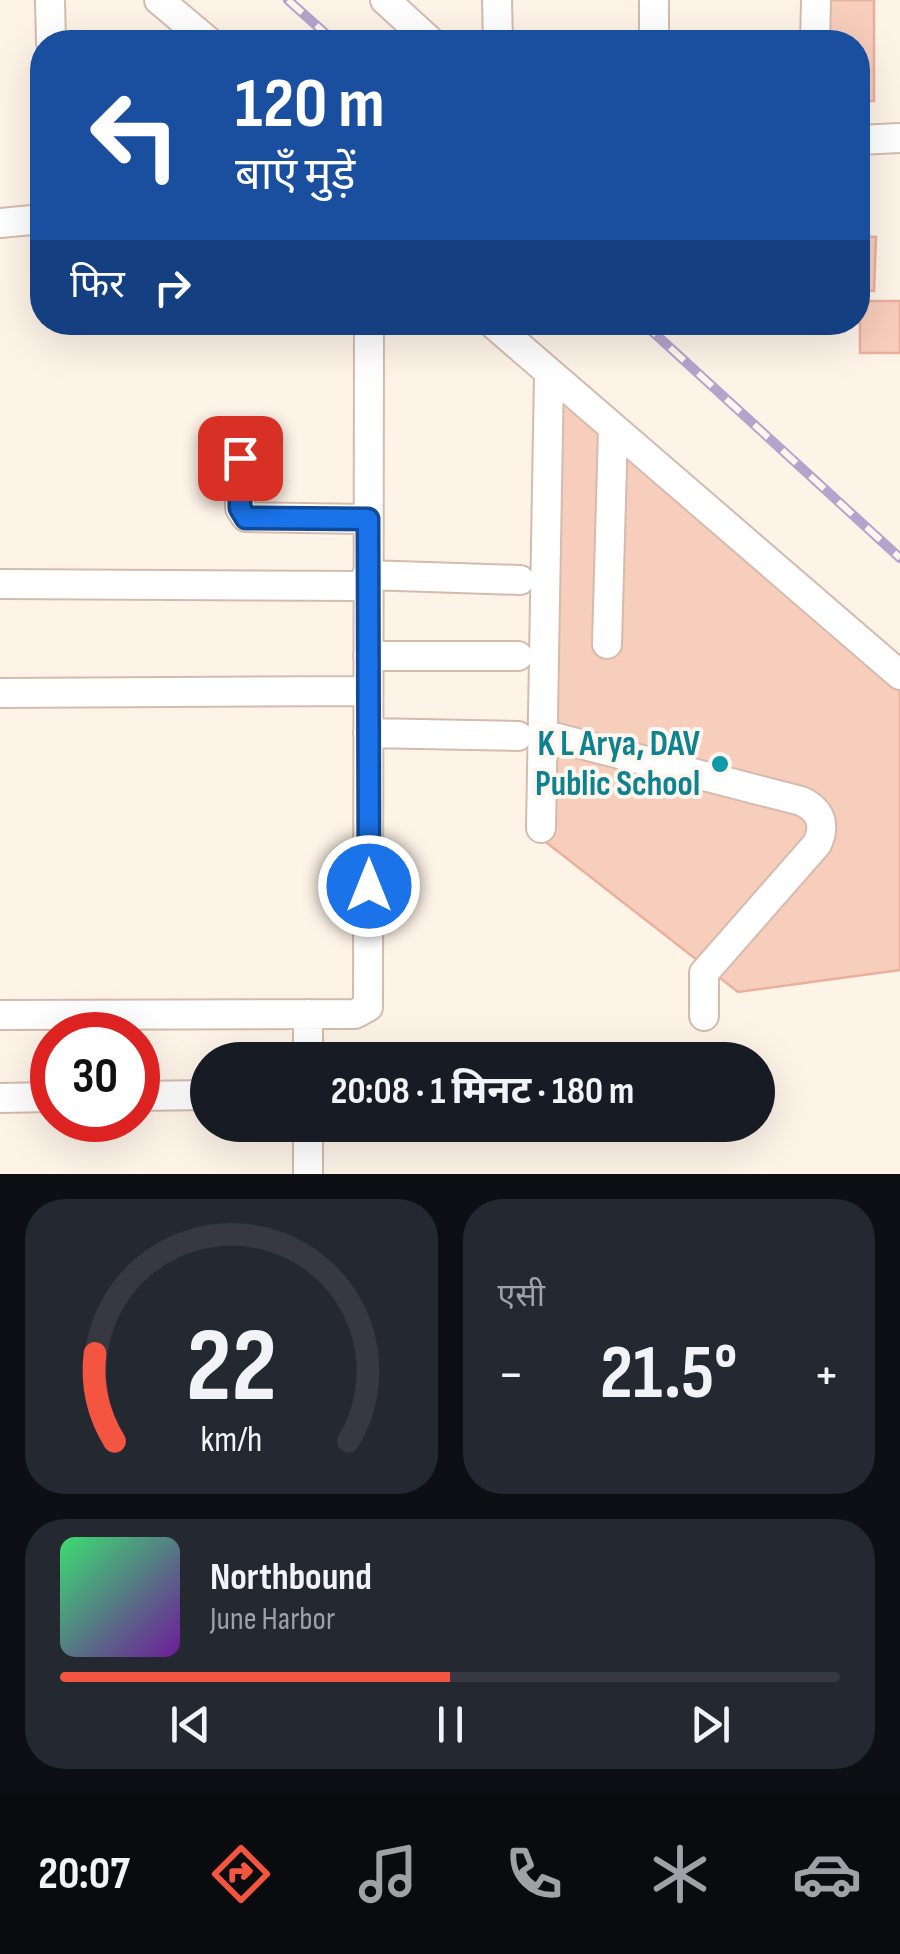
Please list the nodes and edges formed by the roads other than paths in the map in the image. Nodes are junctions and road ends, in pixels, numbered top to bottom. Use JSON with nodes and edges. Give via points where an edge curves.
{"nodes":[{"id":1,"x":50,"y":0,"type":"edge"},
{"id":2,"x":160,"y":0,"type":"edge"},
{"id":3,"x":385,"y":0,"type":"edge"},
{"id":4,"x":497,"y":0,"type":"edge"},
{"id":5,"x":654,"y":0,"type":"edge"},
{"id":6,"x":816,"y":0,"type":"edge"},
{"id":7,"x":50,"y":30,"type":"edge"},
{"id":8,"x":196,"y":30,"type":"edge"},
{"id":9,"x":418,"y":30,"type":"edge"},
{"id":10,"x":498,"y":30,"type":"edge"},
{"id":11,"x":654,"y":30,"type":"edge"},
{"id":12,"x":815,"y":30,"type":"edge"},
{"id":13,"x":900,"y":138,"type":"edge"},
{"id":14,"x":870,"y":139,"type":"edge"},
{"id":15,"x":30,"y":221,"type":"edge"},
{"id":16,"x":0,"y":223,"type":"edge"},
{"id":17,"x":369,"y":335,"type":"edge"},
{"id":18,"x":505,"y":335,"type":"edge"},
{"id":19,"x":548,"y":374,"type":"junction"},
{"id":20,"x":613,"y":429,"type":"junction"},
{"id":21,"x":240,"y":458,"type":"dead end"},
{"id":22,"x":368,"y":519,"type":"junction"},
{"id":23,"x":520,"y":580,"type":"dead end"},
{"id":24,"x":367,"y":581,"type":"junction"},
{"id":25,"x":0,"y":584,"type":"edge"},
{"id":26,"x":608,"y":644,"type":"dead end"},
{"id":27,"x":368,"y":656,"type":"junction"},
{"id":28,"x":518,"y":656,"type":"dead end"},
{"id":29,"x":900,"y":675,"type":"edge"},
{"id":30,"x":368,"y":691,"type":"junction"},
{"id":31,"x":0,"y":693,"type":"edge"},
{"id":32,"x":368,"y":732,"type":"junction"},
{"id":33,"x":530,"y":735,"type":"junction"},
{"id":34,"x":540,"y":828,"type":"dead end"},
{"id":35,"x":308,"y":1014,"type":"junction"},
{"id":36,"x":0,"y":1015,"type":"edge"},
{"id":37,"x":704,"y":1016,"type":"dead end"},
{"id":38,"x":308,"y":1042,"type":"edge"},
{"id":39,"x":190,"y":1095,"type":"edge"},
{"id":40,"x":160,"y":1096,"type":"edge"},
{"id":41,"x":30,"y":1097,"type":"edge"},
{"id":42,"x":0,"y":1098,"type":"edge"},
{"id":43,"x":308,"y":1142,"type":"edge"},
{"id":44,"x":308,"y":1174,"type":"edge"}],
"edges":[{"from":1,"to":7,"type":"street"},
{"from":2,"to":8,"type":"street"},
{"from":3,"to":9,"type":"street"},
{"from":4,"to":10,"type":"street"},
{"from":5,"to":11,"type":"street"},
{"from":6,"to":12,"type":"street"},
{"from":13,"to":14,"type":"street"},
{"from":15,"to":16,"type":"street"},
{"from":17,"to":22,"type":"street"},
{"from":18,"to":19,"type":"street"},
{"from":19,"to":20,"type":"street"},
{"from":19,"to":33,"type":"street"},
{"from":20,"to":26,"type":"street"},
{"from":20,"to":29,"type":"street"},
{"from":21,"to":22,"type":"street","via":[[246,518]]},
{"from":22,"to":24,"type":"street"},
{"from":23,"to":24,"type":"street"},
{"from":24,"to":25,"type":"street"},
{"from":24,"to":27,"type":"street"},
{"from":27,"to":28,"type":"street"},
{"from":27,"to":30,"type":"street"},
{"from":30,"to":31,"type":"street"},
{"from":30,"to":32,"type":"street"},
{"from":32,"to":33,"type":"street"},
{"from":32,"to":35,"type":"street","via":[[369,1002],[355,1014]]},
{"from":33,"to":34,"type":"street"},
{"from":33,"to":37,"type":"street","via":[[801,801],[819,816],[817,844],[704,973]]},
{"from":35,"to":36,"type":"street"},
{"from":35,"to":38,"type":"street"},
{"from":39,"to":40,"type":"street"},
{"from":41,"to":42,"type":"street"},
{"from":43,"to":44,"type":"street"}]}
